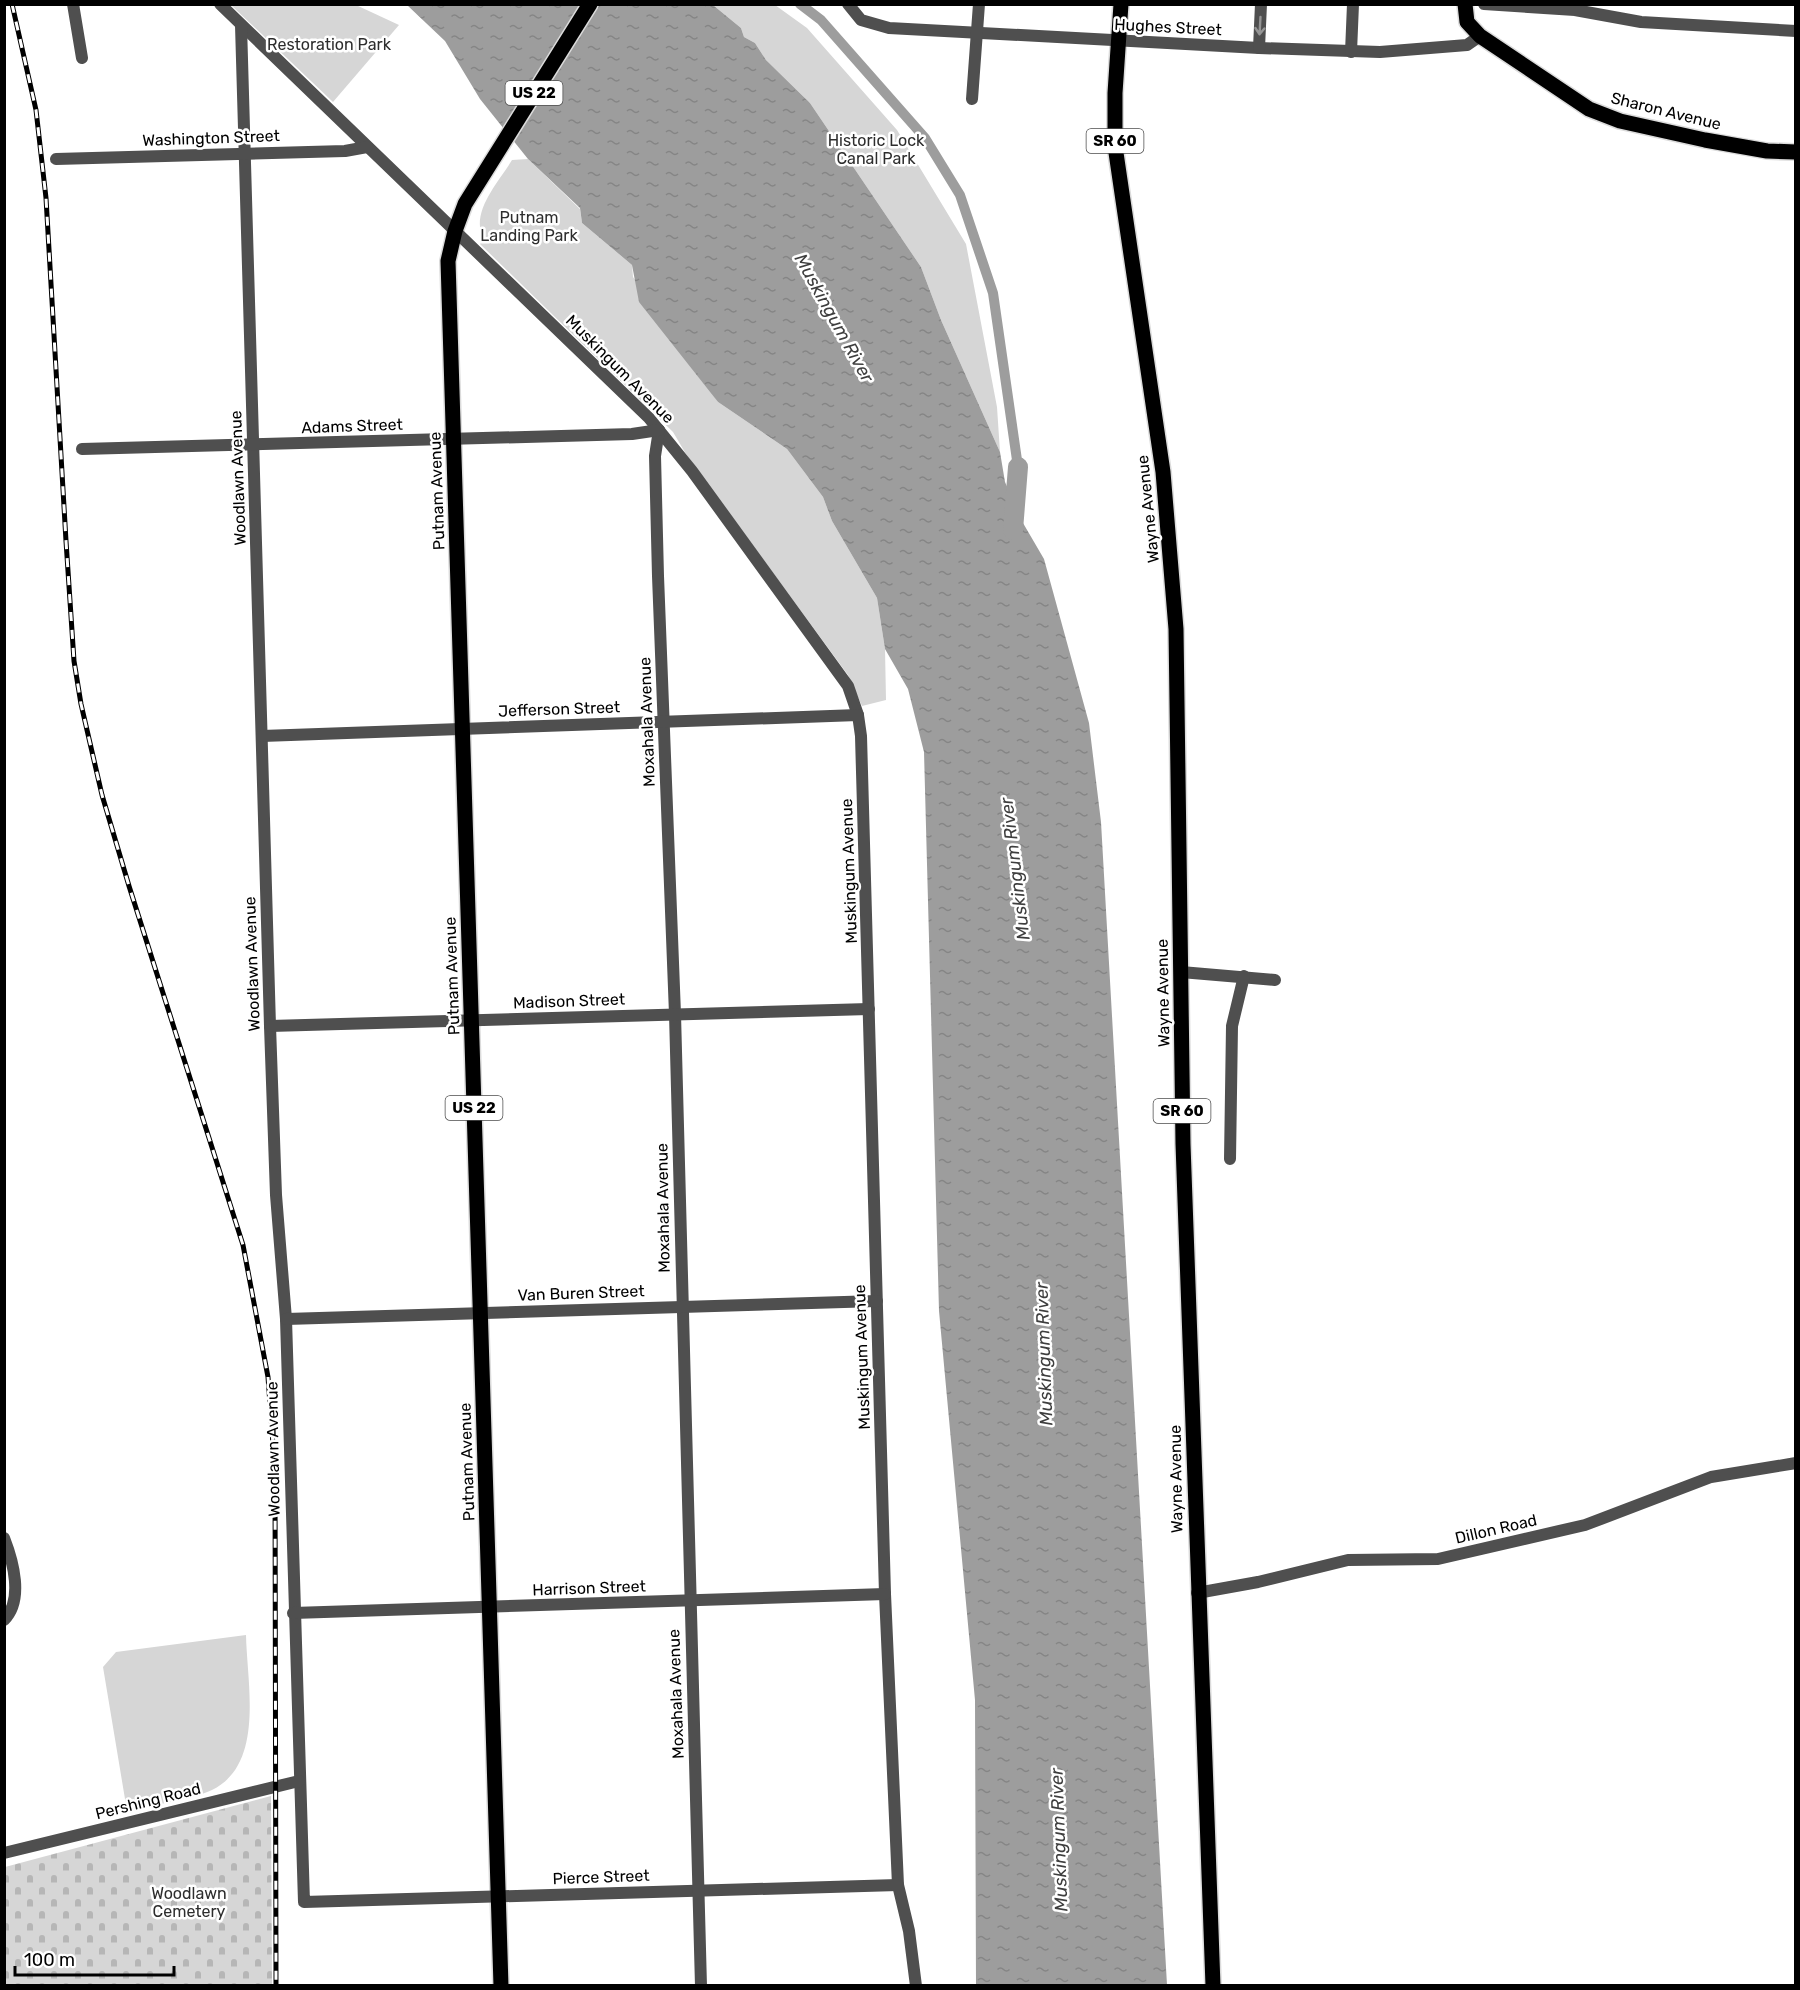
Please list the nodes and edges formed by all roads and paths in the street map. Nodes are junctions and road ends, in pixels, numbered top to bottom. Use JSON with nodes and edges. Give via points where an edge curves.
{"nodes":[{"id":1,"x":73,"y":4,"type":"edge"},
{"id":2,"x":220,"y":4,"type":"edge"},
{"id":3,"x":590,"y":4,"type":"edge"},
{"id":4,"x":979,"y":4,"type":"edge"},
{"id":5,"x":1121,"y":4,"type":"edge"},
{"id":6,"x":1261,"y":4,"type":"edge"},
{"id":7,"x":1353,"y":4,"type":"edge"},
{"id":8,"x":1465,"y":4,"type":"edge"},
{"id":9,"x":1484,"y":4,"type":"edge"},
{"id":10,"x":852,"y":10,"type":"edge"},
{"id":11,"x":241,"y":25,"type":"junction"},
{"id":12,"x":1796,"y":31,"type":"edge"},
{"id":13,"x":977,"y":33,"type":"junction"},
{"id":14,"x":1479,"y":36,"type":"junction"},
{"id":15,"x":1119,"y":41,"type":"junction"},
{"id":16,"x":1259,"y":48,"type":"junction"},
{"id":17,"x":1351,"y":52,"type":"junction"},
{"id":18,"x":82,"y":58,"type":"dead end"},
{"id":19,"x":972,"y":99,"type":"dead end"},
{"id":20,"x":367,"y":147,"type":"junction"},
{"id":21,"x":1796,"y":152,"type":"edge"},
{"id":22,"x":243,"y":154,"type":"junction"},
{"id":23,"x":56,"y":159,"type":"dead end"},
{"id":24,"x":455,"y":231,"type":"junction"},
{"id":25,"x":659,"y":430,"type":"junction"},
{"id":26,"x":454,"y":439,"type":"junction"},
{"id":27,"x":254,"y":445,"type":"junction"},
{"id":28,"x":82,"y":449,"type":"dead end"},
{"id":29,"x":858,"y":715,"type":"junction"},
{"id":30,"x":664,"y":722,"type":"junction"},
{"id":31,"x":463,"y":728,"type":"junction"},
{"id":32,"x":262,"y":735,"type":"junction"},
{"id":33,"x":1180,"y":972,"type":"junction"},
{"id":34,"x":1245,"y":976,"type":"junction"},
{"id":35,"x":1275,"y":980,"type":"dead end"},
{"id":36,"x":869,"y":1009,"type":"junction"},
{"id":37,"x":675,"y":1014,"type":"junction"},
{"id":38,"x":472,"y":1020,"type":"junction"},
{"id":39,"x":270,"y":1026,"type":"junction"},
{"id":40,"x":1230,"y":1159,"type":"dead end"},
{"id":41,"x":877,"y":1301,"type":"junction"},
{"id":42,"x":682,"y":1307,"type":"junction"},
{"id":43,"x":481,"y":1313,"type":"junction"},
{"id":44,"x":286,"y":1318,"type":"junction"},
{"id":45,"x":1796,"y":1463,"type":"edge"},
{"id":46,"x":4,"y":1538,"type":"edge"},
{"id":47,"x":1197,"y":1593,"type":"junction"},
{"id":48,"x":885,"y":1594,"type":"junction"},
{"id":49,"x":690,"y":1601,"type":"junction"},
{"id":50,"x":490,"y":1608,"type":"junction"},
{"id":51,"x":293,"y":1613,"type":"junction"},
{"id":52,"x":4,"y":1620,"type":"edge"},
{"id":53,"x":299,"y":1781,"type":"junction"},
{"id":54,"x":4,"y":1854,"type":"edge"},
{"id":55,"x":898,"y":1885,"type":"junction"},
{"id":56,"x":699,"y":1891,"type":"junction"},
{"id":57,"x":499,"y":1896,"type":"junction"},
{"id":58,"x":304,"y":1902,"type":"joint"},
{"id":59,"x":501,"y":1986,"type":"edge"},
{"id":60,"x":701,"y":1986,"type":"edge"},
{"id":61,"x":916,"y":1986,"type":"edge"},
{"id":62,"x":1213,"y":1986,"type":"edge"}],
"edges":[{"from":1,"to":18,"type":"street"},
{"from":2,"to":11,"type":"street","name":"Muskingum Avenue"},
{"from":3,"to":24,"type":"main road","name":"Putnam Avenue","number":"US 22","via":[[478,182]]},
{"from":4,"to":13,"type":"street"},
{"from":5,"to":15,"type":"main road","name":"Wayne Avenue","number":"SR 60"},
{"from":6,"to":16,"type":"street","one_way":true},
{"from":7,"to":17,"type":"street"},
{"from":8,"to":14,"type":"main road","name":"Sharon Avenue","via":[[1467,22]]},
{"from":9,"to":12,"type":"street","via":[[1575,10],[1641,22]]},
{"from":10,"to":13,"type":"street","name":"Hughes Street","via":[[880,27]]},
{"from":11,"to":20,"type":"street","name":"Muskingum Avenue"},
{"from":11,"to":22,"type":"street","name":"Woodlawn Avenue"},
{"from":13,"to":15,"type":"street","name":"Hughes Street"},
{"from":13,"to":19,"type":"street"},
{"from":14,"to":17,"type":"street","name":"Hughes Street","via":[[1467,45],[1446,48]]},
{"from":14,"to":21,"type":"main road","name":"Sharon Avenue","via":[[1588,109],[1620,121],[1749,148]]},
{"from":15,"to":16,"type":"street","name":"Hughes Street"},
{"from":15,"to":33,"type":"main road","name":"Wayne Avenue","number":"SR 60","via":[[1114,119],[1118,177],[1152,387],[1171,557],[1177,666]]},
{"from":16,"to":17,"type":"street","name":"Hughes Street"},
{"from":20,"to":22,"type":"street","name":"Washington Street"},
{"from":20,"to":24,"type":"street","name":"Muskingum Avenue"},
{"from":22,"to":23,"type":"street","name":"Washington Street"},
{"from":22,"to":27,"type":"street","name":"Woodlawn Avenue"},
{"from":24,"to":25,"type":"street","name":"Muskingum Avenue"},
{"from":24,"to":26,"type":"main road","name":"Putnam Avenue","number":"US 22","via":[[448,261]]},
{"from":25,"to":26,"type":"street","name":"Adams Street"},
{"from":25,"to":29,"type":"street","name":"Muskingum Avenue","via":[[848,686]]},
{"from":25,"to":30,"type":"street","name":"Moxahala Avenue","via":[[655,456]]},
{"from":26,"to":27,"type":"street","name":"Adams Street"},
{"from":26,"to":31,"type":"main road","name":"Putnam Avenue","number":"US 22"},
{"from":27,"to":28,"type":"street","name":"Adams Street"},
{"from":27,"to":32,"type":"street","name":"Woodlawn Avenue"},
{"from":29,"to":30,"type":"street","name":"Jefferson Street"},
{"from":29,"to":36,"type":"street","name":"Muskingum Avenue"},
{"from":30,"to":31,"type":"street","name":"Jefferson Street"},
{"from":30,"to":37,"type":"street","name":"Moxahala Avenue"},
{"from":31,"to":32,"type":"street","name":"Jefferson Street"},
{"from":31,"to":38,"type":"main road","name":"Putnam Avenue","number":"US 22"},
{"from":32,"to":39,"type":"street","name":"Woodlawn Avenue"},
{"from":33,"to":34,"type":"street"},
{"from":33,"to":47,"type":"main road","name":"Wayne Avenue","number":"SR 60"},
{"from":34,"to":35,"type":"street"},
{"from":34,"to":40,"type":"street","via":[[1232,1026]]},
{"from":36,"to":37,"type":"street","name":"Madison Street"},
{"from":36,"to":41,"type":"street","name":"Muskingum Avenue"},
{"from":37,"to":38,"type":"street","name":"Madison Street"},
{"from":37,"to":42,"type":"street","name":"Moxahala Avenue"},
{"from":38,"to":39,"type":"street","name":"Madison Street"},
{"from":38,"to":43,"type":"main road","name":"Putnam Avenue","number":"US 22"},
{"from":39,"to":44,"type":"street","name":"Woodlawn Avenue","via":[[276,1195]]},
{"from":41,"to":42,"type":"street","name":"Van Buren Street"},
{"from":41,"to":48,"type":"street","name":"Muskingum Avenue"},
{"from":42,"to":43,"type":"street","name":"Van Buren Street"},
{"from":42,"to":49,"type":"street","name":"Moxahala Avenue"},
{"from":43,"to":44,"type":"street","name":"Van Buren Street"},
{"from":43,"to":50,"type":"main road","name":"Putnam Avenue","number":"US 22"},
{"from":44,"to":51,"type":"street","name":"Woodlawn Avenue"},
{"from":45,"to":47,"type":"street","name":"Dillon Road","via":[[1711,1477],[1585,1525],[1438,1559],[1348,1560]]},
{"from":46,"to":52,"type":"street","via":[[14,1586],[14,1606]]},
{"from":47,"to":62,"type":"main road","name":"Wayne Avenue","number":"SR 60"},
{"from":48,"to":49,"type":"street","name":"Harrison Street"},
{"from":48,"to":55,"type":"street","name":"Muskingum Avenue"},
{"from":49,"to":50,"type":"street","name":"Harrison Street"},
{"from":49,"to":56,"type":"street","name":"Moxahala Avenue"},
{"from":50,"to":51,"type":"street","name":"Harrison Street"},
{"from":50,"to":57,"type":"main road","name":"Putnam Avenue","number":"US 22"},
{"from":51,"to":53,"type":"street","name":"Woodlawn Avenue"},
{"from":53,"to":54,"type":"street","name":"Pershing Road"},
{"from":53,"to":58,"type":"street","name":"Woodlawn Avenue"},
{"from":55,"to":56,"type":"street","name":"Pierce Street"},
{"from":55,"to":61,"type":"street","name":"Muskingum Avenue"},
{"from":56,"to":57,"type":"street","name":"Pierce Street"},
{"from":56,"to":60,"type":"street","name":"Moxahala Avenue"},
{"from":57,"to":58,"type":"street","name":"Pierce Street"},
{"from":57,"to":59,"type":"main road","name":"Putnam Avenue","number":"US 22"}]}
